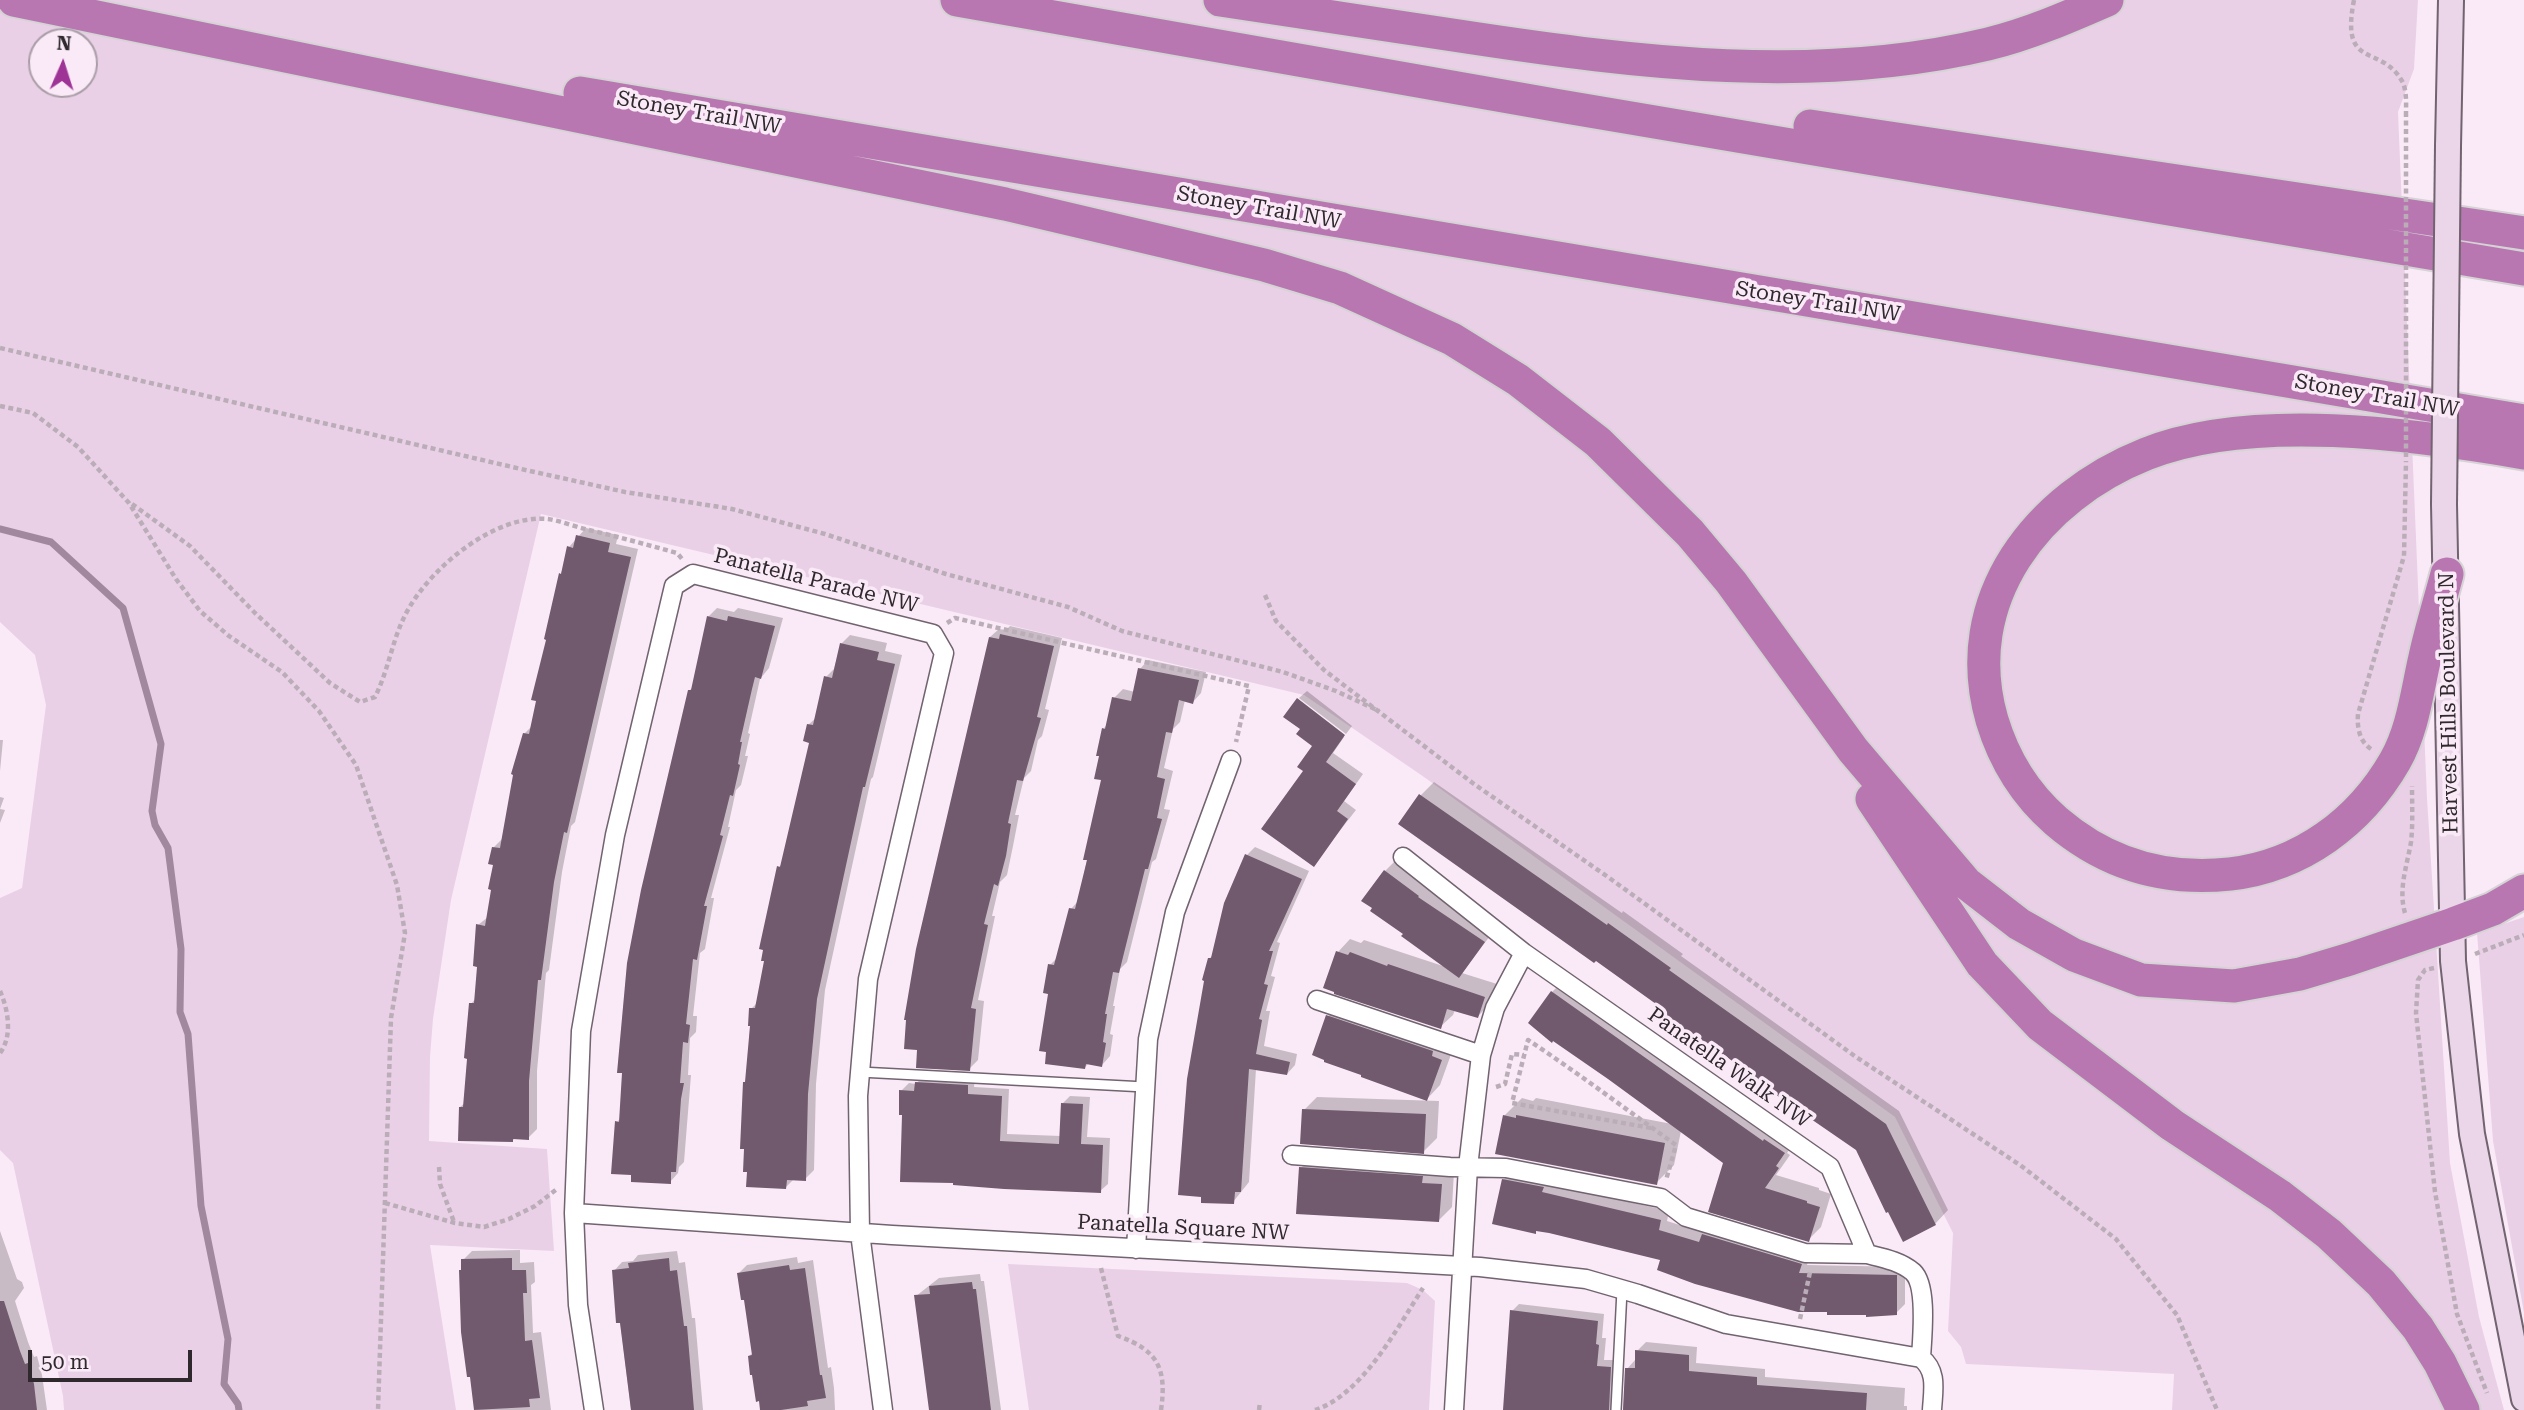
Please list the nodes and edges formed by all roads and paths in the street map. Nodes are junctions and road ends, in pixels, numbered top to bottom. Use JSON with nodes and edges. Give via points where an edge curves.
{"nodes":[{"id":1,"x":14,"y":0,"type":"edge"},
{"id":2,"x":23,"y":0,"type":"edge"},
{"id":3,"x":957,"y":0,"type":"edge"},
{"id":4,"x":1220,"y":0,"type":"edge"},
{"id":5,"x":2107,"y":0,"type":"edge"},
{"id":6,"x":2354,"y":0,"type":"edge"},
{"id":7,"x":2451,"y":0,"type":"edge"},
{"id":8,"x":1560,"y":106,"type":"junction"},
{"id":9,"x":2524,"y":233,"type":"edge"},
{"id":10,"x":2510,"y":267,"type":"edge"},
{"id":11,"x":0,"y":348,"type":"edge"},
{"id":12,"x":0,"y":406,"type":"edge"},
{"id":13,"x":2509,"y":418,"type":"edge"},
{"id":14,"x":2524,"y":453,"type":"edge"},
{"id":15,"x":129,"y":502,"type":"junction"},
{"id":16,"x":694,"y":574,"type":"junction"},
{"id":17,"x":2447,"y":574,"type":"junction"},
{"id":18,"x":1265,"y":596,"type":"dead end"},
{"id":19,"x":933,"y":634,"type":"junction"},
{"id":20,"x":1379,"y":711,"type":"junction"},
{"id":21,"x":1853,"y":750,"type":"junction"},
{"id":22,"x":2377,"y":752,"type":"dead end"},
{"id":23,"x":1231,"y":760,"type":"joint"},
{"id":24,"x":2412,"y":781,"type":"dead end"},
{"id":25,"x":1403,"y":857,"type":"dead end"},
{"id":26,"x":2524,"y":891,"type":"edge"},
{"id":27,"x":2406,"y":915,"type":"dead end"},
{"id":28,"x":2453,"y":924,"type":"junction"},
{"id":29,"x":1524,"y":953,"type":"junction"},
{"id":30,"x":2425,"y":970,"type":"dead end"},
{"id":31,"x":0,"y":991,"type":"edge"},
{"id":32,"x":1317,"y":1000,"type":"dead end"},
{"id":33,"x":0,"y":1053,"type":"edge"},
{"id":34,"x":1481,"y":1055,"type":"junction"},
{"id":35,"x":1524,"y":1055,"type":"junction"},
{"id":36,"x":860,"y":1072,"type":"junction"},
{"id":37,"x":1145,"y":1087,"type":"junction"},
{"id":38,"x":1496,"y":1087,"type":"dead end"},
{"id":39,"x":1651,"y":1128,"type":"junction"},
{"id":40,"x":1292,"y":1155,"type":"dead end"},
{"id":41,"x":439,"y":1167,"type":"dead end"},
{"id":42,"x":1468,"y":1167,"type":"junction"},
{"id":43,"x":1666,"y":1179,"type":"dead end"},
{"id":44,"x":557,"y":1189,"type":"dead end"},
{"id":45,"x":385,"y":1203,"type":"junction"},
{"id":46,"x":574,"y":1213,"type":"junction"},
{"id":47,"x":455,"y":1223,"type":"junction"},
{"id":48,"x":860,"y":1233,"type":"junction"},
{"id":49,"x":1136,"y":1249,"type":"junction"},
{"id":50,"x":1867,"y":1254,"type":"junction"},
{"id":51,"x":1464,"y":1266,"type":"junction"},
{"id":52,"x":1101,"y":1268,"type":"dead end"},
{"id":53,"x":1810,"y":1272,"type":"dead end"},
{"id":54,"x":1423,"y":1288,"type":"dead end"},
{"id":55,"x":1622,"y":1290,"type":"junction"},
{"id":56,"x":1798,"y":1325,"type":"dead end"},
{"id":57,"x":1921,"y":1358,"type":"junction"},
{"id":58,"x":2524,"y":1399,"type":"edge"},
{"id":59,"x":1260,"y":1402,"type":"dead end"},
{"id":60,"x":2476,"y":1404,"type":"edge"},
{"id":61,"x":378,"y":1410,"type":"edge"},
{"id":62,"x":594,"y":1410,"type":"edge"},
{"id":63,"x":883,"y":1410,"type":"edge"},
{"id":64,"x":1161,"y":1410,"type":"edge"},
{"id":65,"x":1259,"y":1410,"type":"edge"},
{"id":66,"x":1315,"y":1410,"type":"edge"},
{"id":67,"x":1454,"y":1410,"type":"edge"},
{"id":68,"x":1616,"y":1410,"type":"edge"},
{"id":69,"x":1932,"y":1410,"type":"edge"},
{"id":70,"x":2217,"y":1410,"type":"edge"}],
"edges":[{"from":1,"to":21,"type":"highway","via":[[1005,204],[1264,265],[1340,288],[1452,340],[1518,380],[1598,442],[1699,543]]},
{"from":2,"to":13,"type":"highway","name":"Stoney Trail NW"},
{"from":3,"to":8,"type":"highway"},
{"from":4,"to":5,"type":"highway","via":[[1578,54],[1682,64],[1804,67],[1869,64],[1989,43]]},
{"from":6,"to":22,"type":"path","bridge":true,"via":[[2351,28],[2355,43],[2402,81],[2406,114],[2404,556],[2358,714],[2363,742]]},
{"from":7,"to":17,"type":"main road","name":"Harvest Hills Boulevard N","bridge":true},
{"from":8,"to":9,"type":"highway","via":[[1776,121]]},
{"from":8,"to":10,"type":"highway"},
{"from":11,"to":20,"type":"path","via":[[625,492],[733,509],[1068,607],[1122,631],[1283,672]]},
{"from":12,"to":15,"type":"path","via":[[33,413],[78,447]]},
{"from":14,"to":17,"type":"highway","via":[[2414,437],[2296,430],[2189,442],[2149,453],[2105,474],[2060,505],[2003,577],[1986,638],[1984,674],[2001,750],[2038,806],[2076,838],[2120,861],[2175,875],[2213,876],[2252,872],[2280,863],[2334,833],[2362,808],[2395,761],[2418,696]]},
{"from":15,"to":16,"type":"path","via":[[190,546],[320,674],[360,702],[375,697],[394,638],[422,588],[473,543],[519,521],[548,519],[677,552]]},
{"from":15,"to":45,"type":"path","via":[[200,611],[282,672],[327,722],[361,778],[397,885],[405,933],[391,1018]]},
{"from":16,"to":19,"type":"street","name":"Panatella Parade NW"},
{"from":16,"to":46,"type":"street","name":"Panatella Parade NW","via":[[674,586],[615,835],[582,1031]]},
{"from":17,"to":28,"type":"main road","name":"Harvest Hills Boulevard N"},
{"from":18,"to":20,"type":"path","via":[[1276,621],[1324,670]]},
{"from":19,"to":23,"type":"path","via":[[955,618],[1249,686]]},
{"from":19,"to":36,"type":"street","name":"Panatella Parade NW","via":[[944,653],[868,979]]},
{"from":20,"to":70,"type":"path","via":[[1856,1057],[2021,1165],[2116,1239],[2178,1315]]},
{"from":21,"to":28,"type":"highway","via":[[1966,883],[2019,924],[2074,955],[2141,980],[2234,986],[2300,974]]},
{"from":21,"to":60,"type":"highway","via":[[1853,771],[1921,875],[1982,964],[2040,1025],[2172,1125],[2329,1234],[2381,1283]]},
{"from":23,"to":37,"type":"street","via":[[1175,912],[1148,1039]]},
{"from":24,"to":27,"type":"path","via":[[2411,841],[2402,891]]},
{"from":25,"to":29,"type":"street","name":"Panatella Walk NW"},
{"from":26,"to":28,"type":"highway"},
{"from":28,"to":58,"type":"main road","name":"Harvest Hills Boulevard N","via":[[2472,1134]]},
{"from":29,"to":34,"type":"street","via":[[1495,1008]]},
{"from":29,"to":50,"type":"street","name":"Panatella Walk NW","via":[[1830,1167]]},
{"from":30,"to":60,"type":"path","via":[[2418,980],[2416,1013],[2435,1192]]},
{"from":31,"to":33,"type":"path","via":[[7,1006],[8,1031]]},
{"from":32,"to":34,"type":"street"},
{"from":34,"to":42,"type":"street"},
{"from":35,"to":38,"type":"path","via":[[1513,1055],[1505,1084]]},
{"from":35,"to":39,"type":"path","via":[[1528,1040]]},
{"from":35,"to":39,"type":"path","via":[[1513,1103]]},
{"from":36,"to":37,"type":"lane"},
{"from":36,"to":48,"type":"street","name":"Panatella Parade NW"},
{"from":37,"to":49,"type":"street"},
{"from":39,"to":43,"type":"path","via":[[1675,1145]]},
{"from":40,"to":42,"type":"street"},
{"from":41,"to":47,"type":"path","via":[[440,1184]]},
{"from":42,"to":50,"type":"street","via":[[1506,1168],[1661,1198],[1686,1217],[1805,1253]]},
{"from":42,"to":51,"type":"street"},
{"from":44,"to":47,"type":"path","via":[[509,1219],[484,1227]]},
{"from":45,"to":47,"type":"path"},
{"from":45,"to":61,"type":"path"},
{"from":46,"to":48,"type":"street","name":"Panatella Square NW"},
{"from":46,"to":62,"type":"street","via":[[578,1305]]},
{"from":48,"to":49,"type":"street","name":"Panatella Square NW"},
{"from":48,"to":63,"type":"street","name":"Panatella Parade NW"},
{"from":49,"to":51,"type":"street","name":"Panatella Square NW"},
{"from":50,"to":57,"type":"street","via":[[1899,1263],[1915,1274],[1921,1293]]},
{"from":51,"to":55,"type":"street","name":"Panatella Square NW","via":[[1586,1279]]},
{"from":51,"to":67,"type":"street"},
{"from":52,"to":64,"type":"path","via":[[1118,1336],[1153,1356],[1163,1377]]},
{"from":53,"to":56,"type":"path"},
{"from":54,"to":66,"type":"path","via":[[1376,1358],[1345,1392]]},
{"from":55,"to":57,"type":"street","name":"Panatella Square NW","via":[[1726,1325]]},
{"from":55,"to":68,"type":"lane"},
{"from":57,"to":69,"type":"street","via":[[1930,1365],[1934,1378]]},
{"from":59,"to":65,"type":"path"}]}
